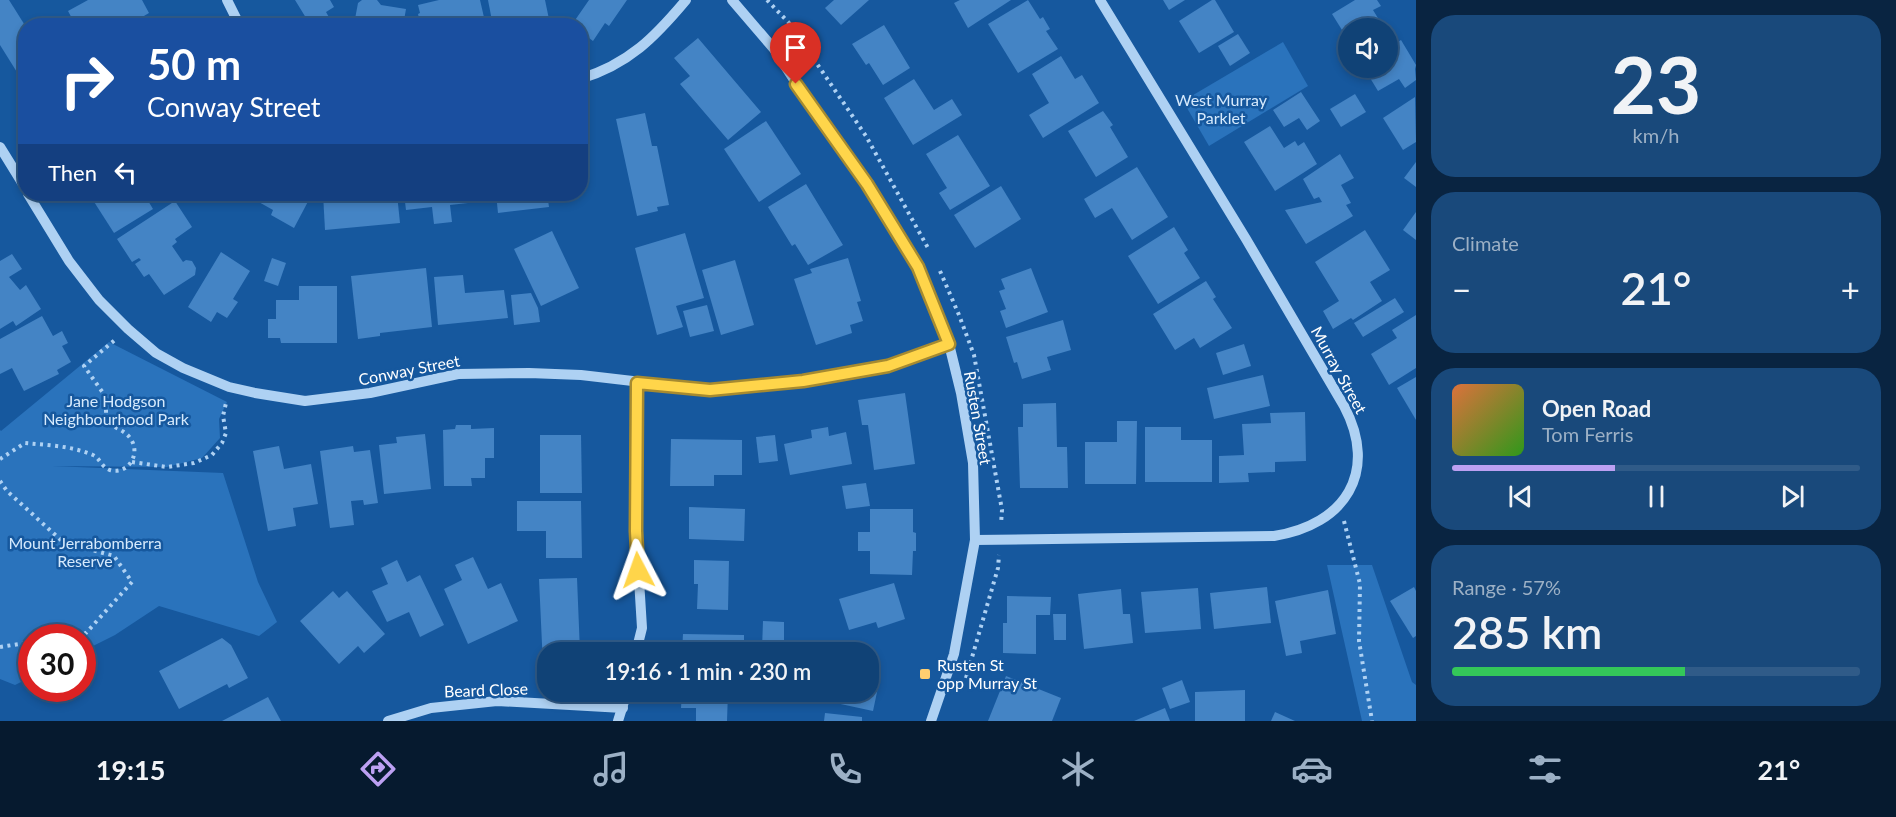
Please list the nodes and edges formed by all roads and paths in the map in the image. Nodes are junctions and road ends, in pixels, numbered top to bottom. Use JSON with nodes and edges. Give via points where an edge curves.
{"nodes":[{"id":1,"x":227,"y":0,"type":"edge"},
{"id":2,"x":686,"y":0,"type":"edge"},
{"id":3,"x":732,"y":0,"type":"edge"},
{"id":4,"x":1100,"y":0,"type":"edge"},
{"id":5,"x":236,"y":18,"type":"edge"},
{"id":6,"x":588,"y":77,"type":"edge"},
{"id":7,"x":0,"y":147,"type":"edge"},
{"id":8,"x":18,"y":176,"type":"edge"},
{"id":9,"x":32,"y":201,"type":"edge"},
{"id":10,"x":128,"y":329,"type":"junction"},
{"id":11,"x":949,"y":344,"type":"junction"},
{"id":12,"x":637,"y":383,"type":"junction"},
{"id":13,"x":229,"y":387,"type":"junction"},
{"id":14,"x":0,"y":459,"type":"edge"},
{"id":15,"x":132,"y":462,"type":"junction"},
{"id":16,"x":0,"y":481,"type":"edge"},
{"id":17,"x":1339,"y":505,"type":"junction"},
{"id":18,"x":975,"y":540,"type":"junction"},
{"id":19,"x":94,"y":624,"type":"edge"},
{"id":20,"x":638,"y":642,"type":"edge"},
{"id":21,"x":18,"y":644,"type":"edge"},
{"id":22,"x":0,"y":647,"type":"edge"},
{"id":23,"x":624,"y":702,"type":"edge"},
{"id":24,"x":623,"y":708,"type":"junction"},
{"id":25,"x":388,"y":721,"type":"edge"},
{"id":26,"x":618,"y":721,"type":"edge"},
{"id":27,"x":931,"y":721,"type":"edge"},
{"id":28,"x":1372,"y":721,"type":"edge"}],
"edges":[{"from":1,"to":5,"type":"street"},
{"from":2,"to":6,"type":"street","via":[[639,50]]},
{"from":3,"to":11,"type":"street","name":"Rusten Street","via":[[774,49],[867,184],[918,267]]},
{"from":4,"to":17,"type":"street","name":"Murray Street","via":[[1353,422],[1357,465],[1353,483]]},
{"from":7,"to":8,"type":"street"},
{"from":9,"to":10,"type":"street","name":"Conway Street","via":[[69,261]]},
{"from":10,"to":13,"type":"street","name":"Conway Street","via":[[156,353]]},
{"from":10,"to":15,"type":"path","via":[[84,366],[106,397],[106,422],[132,441]]},
{"from":11,"to":12,"type":"street","name":"Conway Street","via":[[888,366],[803,381],[710,390]]},
{"from":11,"to":18,"type":"street","name":"Rusten Street","via":[[972,463]]},
{"from":12,"to":13,"type":"street","name":"Conway Street","via":[[581,375],[458,374],[370,393],[305,401]]},
{"from":12,"to":20,"type":"street","via":[[636,531],[642,628]]},
{"from":13,"to":15,"type":"path","via":[[223,416],[226,433],[212,455],[194,464],[167,467]]},
{"from":14,"to":15,"type":"path","via":[[25,443],[79,449],[97,456],[110,470],[122,470]]},
{"from":16,"to":19,"type":"path","via":[[63,542],[114,556],[132,582]]},
{"from":17,"to":18,"type":"street","name":"Murray Street","via":[[1310,527],[1274,536]]},
{"from":17,"to":28,"type":"path","via":[[1360,584],[1359,641]]},
{"from":18,"to":27,"type":"street","name":"Rusten Street","via":[[954,654]]},
{"from":21,"to":22,"type":"path"},
{"from":23,"to":24,"type":"street"},
{"from":24,"to":25,"type":"street","name":"Beard Close","via":[[497,701],[431,708]]},
{"from":24,"to":26,"type":"street"}]}
